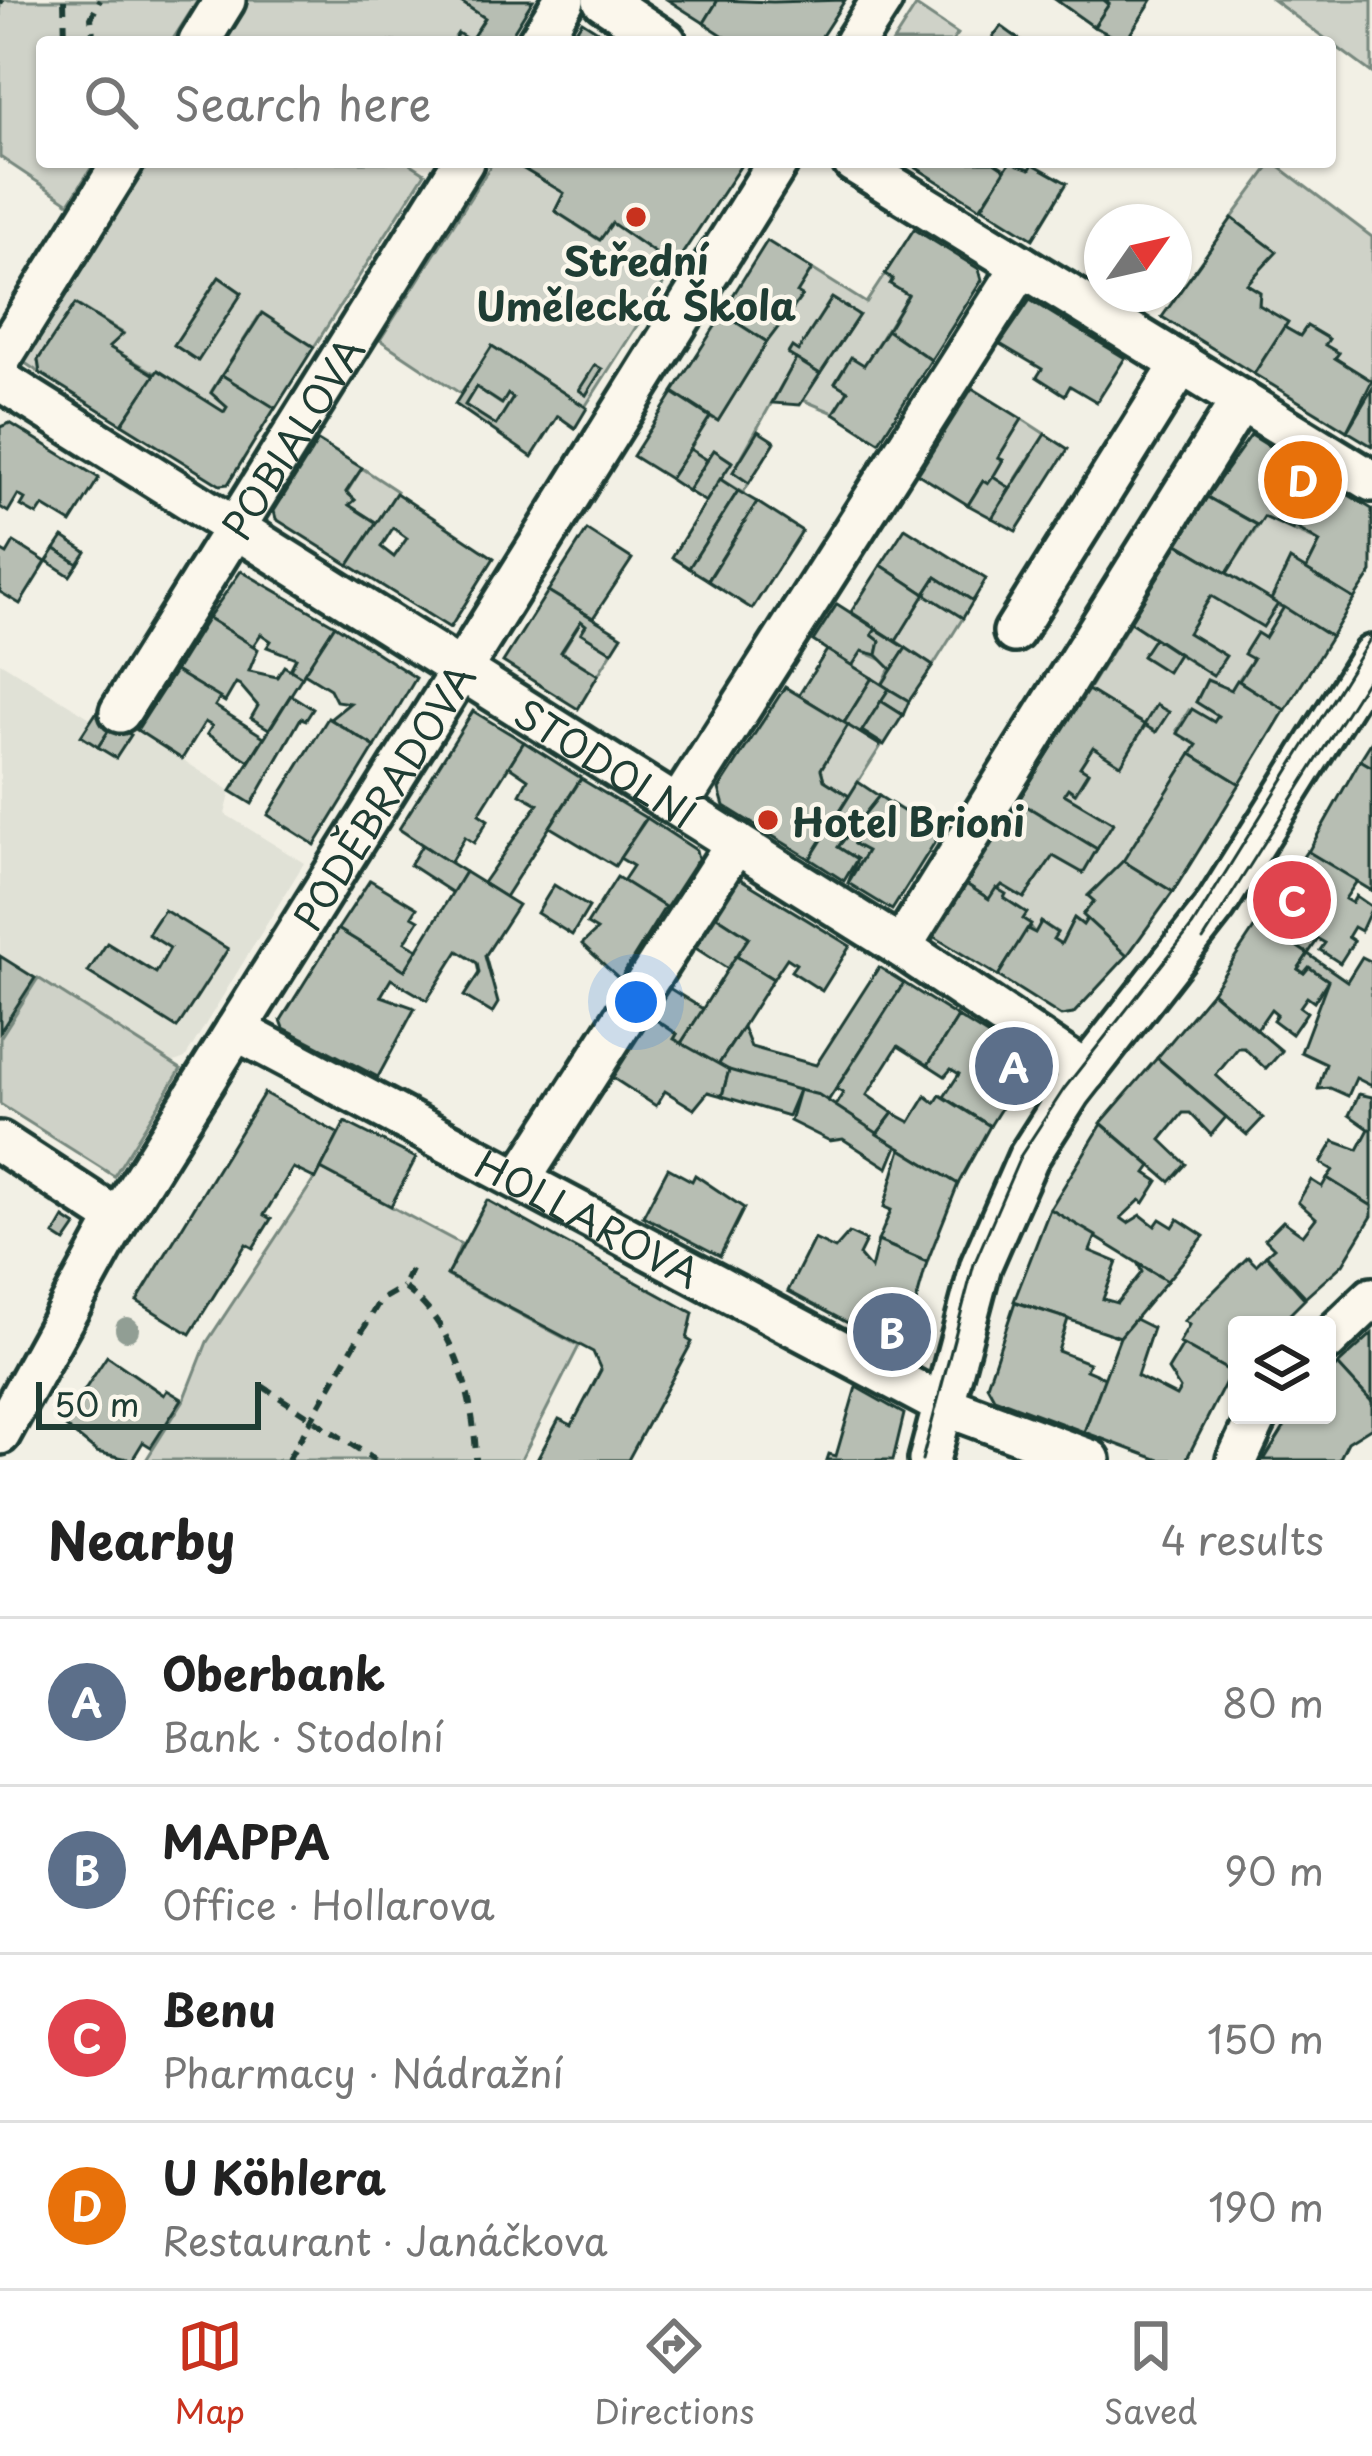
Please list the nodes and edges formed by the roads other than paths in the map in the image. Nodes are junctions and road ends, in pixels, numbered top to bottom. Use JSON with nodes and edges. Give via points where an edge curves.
{"nodes":[{"id":1,"x":225,"y":0,"type":"edge"},
{"id":2,"x":564,"y":0,"type":"edge"},
{"id":3,"x":602,"y":0,"type":"edge"},
{"id":4,"x":882,"y":0,"type":"edge"},
{"id":5,"x":203,"y":36,"type":"edge"},
{"id":6,"x":542,"y":36,"type":"edge"},
{"id":7,"x":657,"y":36,"type":"edge"},
{"id":8,"x":859,"y":36,"type":"edge"},
{"id":9,"x":119,"y":168,"type":"edge"},
{"id":10,"x":459,"y":168,"type":"edge"},
{"id":11,"x":774,"y":168,"type":"edge"},
{"id":12,"x":859,"y":168,"type":"edge"},
{"id":13,"x":1022,"y":266,"type":"junction"},
{"id":14,"x":0,"y":360,"type":"edge"},
{"id":15,"x":1182,"y":363,"type":"junction"},
{"id":16,"x":0,"y":380,"type":"edge"},
{"id":17,"x":1241,"y":400,"type":"junction"},
{"id":18,"x":1372,"y":481,"type":"edge"},
{"id":19,"x":235,"y":526,"type":"junction"},
{"id":20,"x":1013,"y":632,"type":"dead end"},
{"id":21,"x":1372,"y":656,"type":"edge"},
{"id":22,"x":461,"y":669,"type":"junction"},
{"id":23,"x":120,"y":712,"type":"dead end"},
{"id":24,"x":678,"y":806,"type":"junction"},
{"id":25,"x":736,"y":843,"type":"junction"},
{"id":26,"x":901,"y":947,"type":"junction"},
{"id":27,"x":236,"y":1030,"type":"junction"},
{"id":28,"x":1086,"y":1072,"type":"junction"},
{"id":29,"x":0,"y":1142,"type":"edge"},
{"id":30,"x":520,"y":1180,"type":"junction"},
{"id":31,"x":118,"y":1220,"type":"junction"},
{"id":32,"x":1372,"y":1298,"type":"edge"},
{"id":33,"x":1336,"y":1332,"type":"edge"},
{"id":34,"x":943,"y":1405,"type":"junction"},
{"id":35,"x":1254,"y":1424,"type":"edge"},
{"id":36,"x":0,"y":1434,"type":"edge"},
{"id":37,"x":0,"y":1450,"type":"edge"},
{"id":38,"x":15,"y":1460,"type":"edge"},
{"id":39,"x":929,"y":1460,"type":"edge"},
{"id":40,"x":1090,"y":1460,"type":"edge"},
{"id":41,"x":1237,"y":1460,"type":"edge"}],
"edges":[{"from":1,"to":5,"type":"street"},
{"from":2,"to":6,"type":"street"},
{"from":3,"to":7,"type":"street"},
{"from":4,"to":8,"type":"street"},
{"from":9,"to":14,"type":"street"},
{"from":10,"to":19,"type":"street","name":"POBIALOVA"},
{"from":11,"to":22,"type":"street","name":"PODĚBRADOVA"},
{"from":12,"to":13,"type":"street","via":[[893,201]]},
{"from":13,"to":15,"type":"street"},
{"from":13,"to":24,"type":"street"},
{"from":15,"to":17,"type":"street"},
{"from":15,"to":20,"type":"street"},
{"from":16,"to":19,"type":"street","name":"STODOLNÍ"},
{"from":17,"to":18,"type":"street"},
{"from":17,"to":26,"type":"street"},
{"from":19,"to":22,"type":"street","name":"STODOLNÍ"},
{"from":19,"to":23,"type":"street","name":"POBIALOVA"},
{"from":21,"to":28,"type":"street","via":[[1216,905]]},
{"from":22,"to":24,"type":"street","name":"STODOLNÍ"},
{"from":22,"to":27,"type":"street","name":"PODĚBRADOVA"},
{"from":24,"to":25,"type":"street","name":"STODOLNÍ"},
{"from":25,"to":26,"type":"street","name":"STODOLNÍ"},
{"from":25,"to":30,"type":"street"},
{"from":26,"to":28,"type":"street","name":"STODOLNÍ"},
{"from":27,"to":30,"type":"street","name":"HOLLAROVA"},
{"from":27,"to":31,"type":"street","name":"PODĚBRADOVA"},
{"from":28,"to":34,"type":"street","via":[[1004,1206]]},
{"from":29,"to":31,"type":"street"},
{"from":30,"to":34,"type":"street","name":"HOLLAROVA"},
{"from":31,"to":36,"type":"street","name":"PODĚBRADOVA"},
{"from":32,"to":33,"type":"street"},
{"from":34,"to":39,"type":"street"},
{"from":34,"to":40,"type":"street","name":"HOLLAROVA"},
{"from":35,"to":41,"type":"street"},
{"from":37,"to":38,"type":"street"}]}
